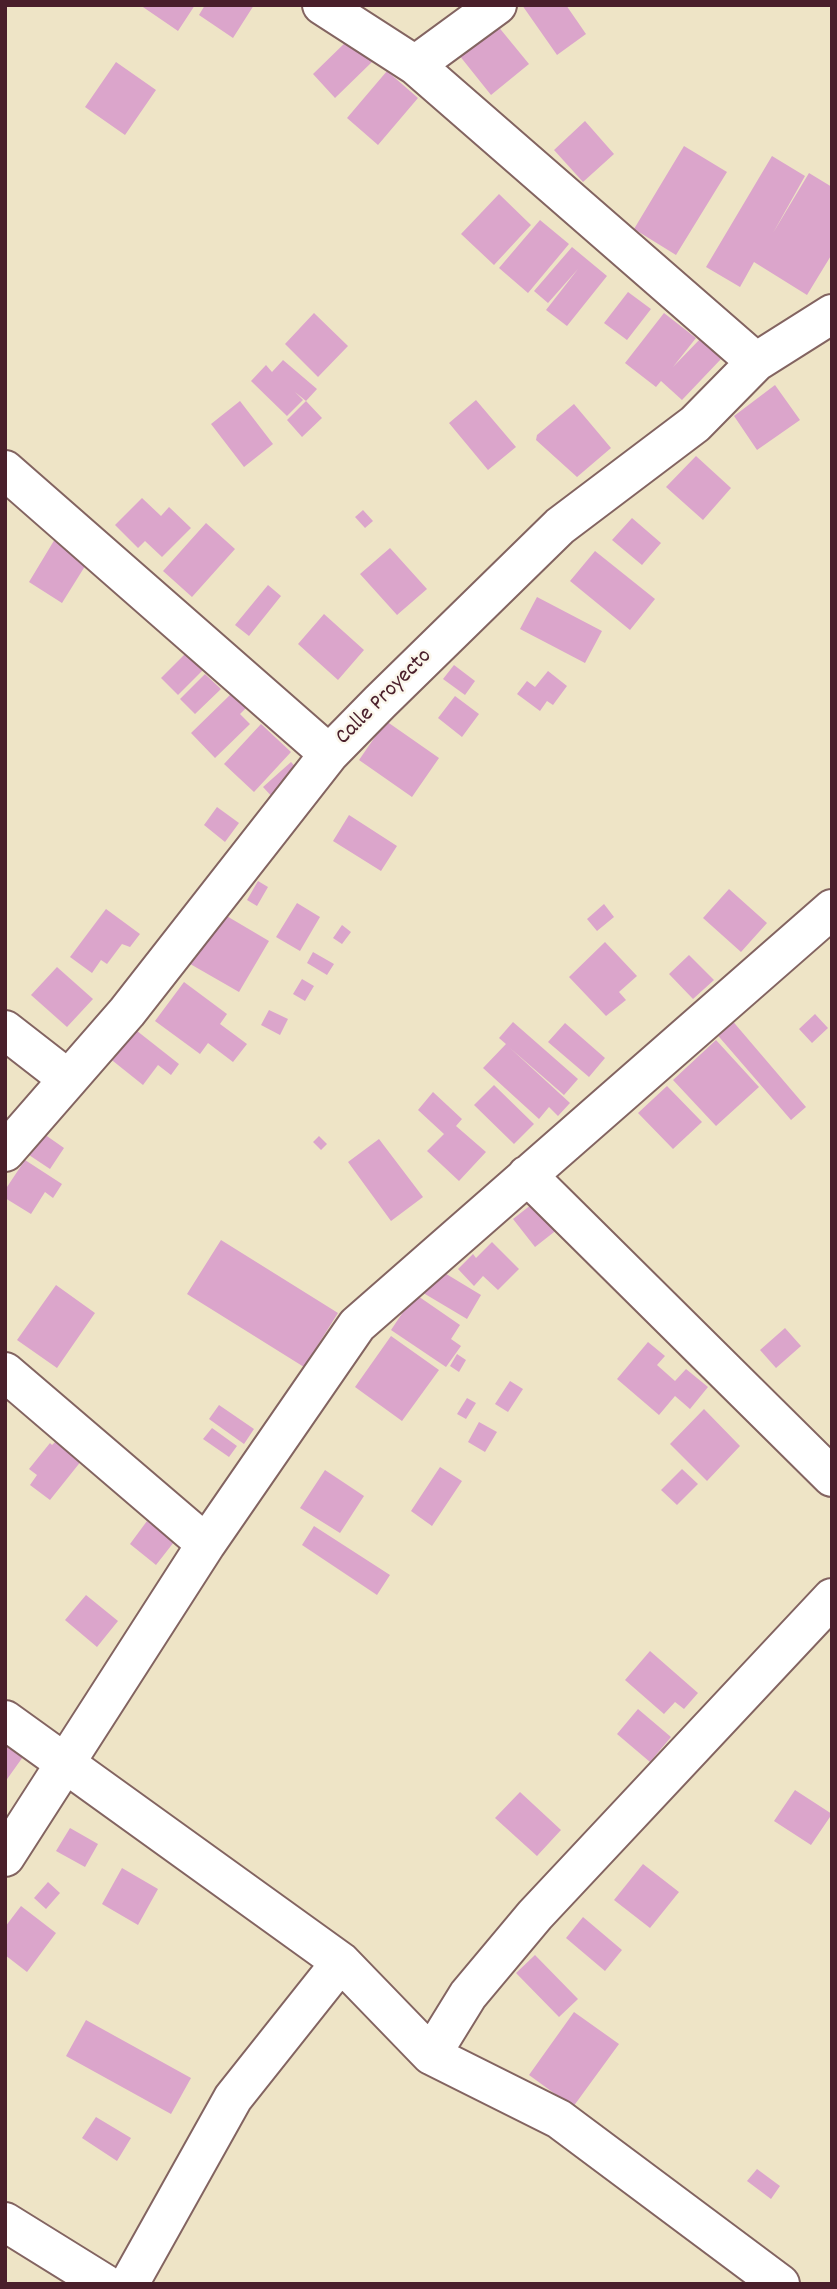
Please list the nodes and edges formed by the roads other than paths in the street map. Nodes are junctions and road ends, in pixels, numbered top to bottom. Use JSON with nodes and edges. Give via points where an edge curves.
{"nodes":[{"id":1,"x":322,"y":5,"type":"edge"},
{"id":2,"x":497,"y":5,"type":"edge"},
{"id":3,"x":415,"y":65,"type":"junction"},
{"id":4,"x":832,"y":314,"type":"edge"},
{"id":5,"x":756,"y":362,"type":"junction"},
{"id":6,"x":5,"y":470,"type":"edge"},
{"id":7,"x":329,"y":754,"type":"junction"},
{"id":8,"x":832,"y":909,"type":"edge"},
{"id":9,"x":5,"y":1030,"type":"edge"},
{"id":10,"x":68,"y":1079,"type":"junction"},
{"id":11,"x":5,"y":1152,"type":"edge"},
{"id":12,"x":527,"y":1175,"type":"junction"},
{"id":13,"x":5,"y":1372,"type":"edge"},
{"id":14,"x":832,"y":1477,"type":"edge"},
{"id":15,"x":206,"y":1544,"type":"junction"},
{"id":16,"x":832,"y":1598,"type":"edge"},
{"id":17,"x":5,"y":1720,"type":"edge"},
{"id":18,"x":65,"y":1762,"type":"junction"},
{"id":19,"x":5,"y":1857,"type":"edge"},
{"id":20,"x":341,"y":1962,"type":"junction"},
{"id":21,"x":431,"y":2055,"type":"junction"},
{"id":22,"x":5,"y":2221,"type":"edge"},
{"id":23,"x":105,"y":2284,"type":"edge"},
{"id":24,"x":129,"y":2284,"type":"edge"},
{"id":25,"x":780,"y":2284,"type":"edge"}],
"edges":[{"from":1,"to":3,"type":"street"},
{"from":2,"to":3,"type":"street"},
{"from":3,"to":5,"type":"street"},
{"from":4,"to":5,"type":"street","name":"Calle Proyecto"},
{"from":5,"to":7,"type":"street","name":"Calle Proyecto","via":[[695,424],[560,526]]},
{"from":6,"to":7,"type":"street"},
{"from":7,"to":10,"type":"street","name":"Calle Proyecto","via":[[127,1012]]},
{"from":8,"to":12,"type":"street"},
{"from":9,"to":10,"type":"street"},
{"from":10,"to":11,"type":"street","name":"Calle Proyecto"},
{"from":12,"to":14,"type":"street"},
{"from":12,"to":15,"type":"street","via":[[357,1325]]},
{"from":13,"to":15,"type":"street"},
{"from":15,"to":18,"type":"street"},
{"from":16,"to":21,"type":"street","via":[[535,1915],[468,1995]]},
{"from":17,"to":18,"type":"street"},
{"from":18,"to":19,"type":"street"},
{"from":18,"to":20,"type":"street"},
{"from":20,"to":21,"type":"street"},
{"from":20,"to":24,"type":"street","via":[[233,2098]]},
{"from":21,"to":25,"type":"street","via":[[559,2119]]},
{"from":22,"to":23,"type":"street"}]}
